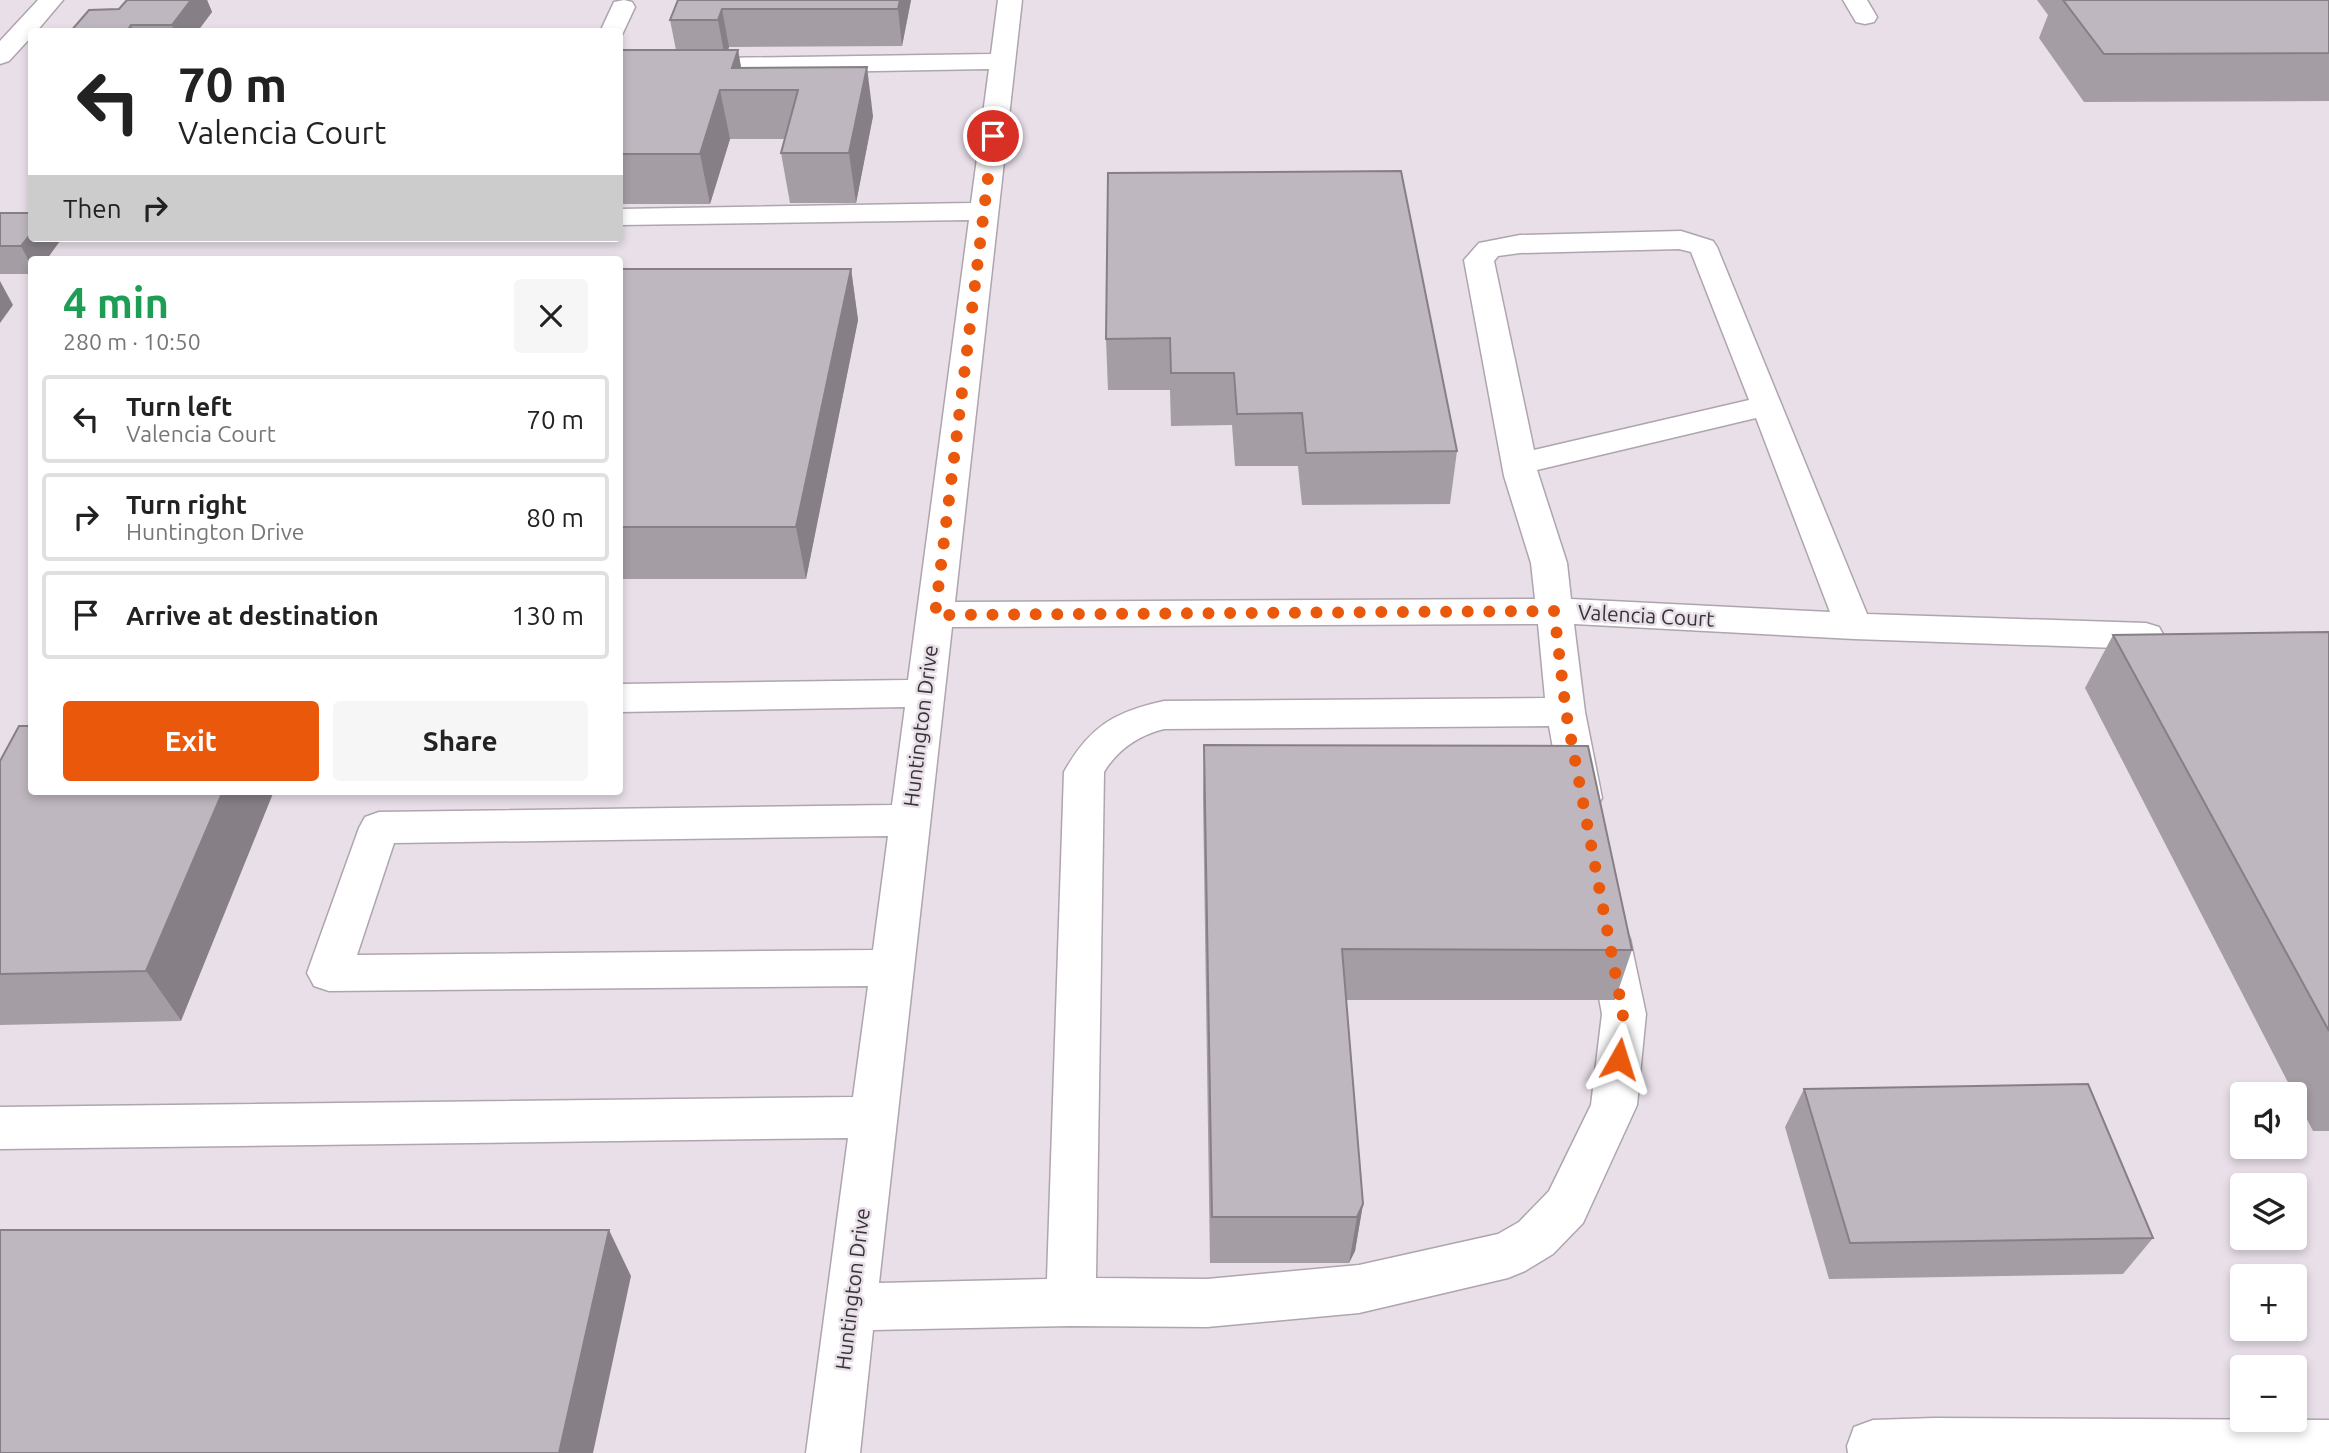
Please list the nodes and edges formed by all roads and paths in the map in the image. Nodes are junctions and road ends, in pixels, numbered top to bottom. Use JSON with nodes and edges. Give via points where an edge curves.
{"nodes":[{"id":1,"x":51,"y":0,"type":"edge"},
{"id":2,"x":1010,"y":0,"type":"edge"},
{"id":3,"x":623,"y":7,"type":"dead end"},
{"id":4,"x":614,"y":28,"type":"edge"},
{"id":5,"x":0,"y":56,"type":"edge"},
{"id":6,"x":1003,"y":61,"type":"junction"},
{"id":7,"x":623,"y":63,"type":"edge"},
{"id":8,"x":984,"y":211,"type":"junction"},
{"id":9,"x":623,"y":217,"type":"edge"},
{"id":10,"x":1767,"y":406,"type":"junction"},
{"id":11,"x":1520,"y":464,"type":"junction"},
{"id":12,"x":1554,"y":611,"type":"junction"},
{"id":13,"x":935,"y":615,"type":"junction"},
{"id":14,"x":1853,"y":626,"type":"junction"},
{"id":15,"x":2146,"y":636,"type":"edge"},
{"id":16,"x":926,"y":693,"type":"junction"},
{"id":17,"x":623,"y":698,"type":"edge"},
{"id":18,"x":1566,"y":712,"type":"junction"},
{"id":19,"x":910,"y":820,"type":"junction"},
{"id":20,"x":1589,"y":836,"type":"edge"},
{"id":21,"x":1602,"y":904,"type":"edge"},
{"id":22,"x":892,"y":968,"type":"junction"},
{"id":23,"x":874,"y":1117,"type":"junction"},
{"id":24,"x":0,"y":1128,"type":"edge"},
{"id":25,"x":1071,"y":1302,"type":"junction"},
{"id":26,"x":851,"y":1307,"type":"junction"},
{"id":27,"x":2329,"y":1446,"type":"edge"},
{"id":28,"x":2257,"y":1449,"type":"edge"},
{"id":29,"x":833,"y":1453,"type":"edge"},
{"id":30,"x":1875,"y":1453,"type":"edge"}],
"edges":[{"from":1,"to":5,"type":"street"},
{"from":2,"to":6,"type":"street","name":"Huntington Drive"},
{"from":3,"to":4,"type":"street"},
{"from":6,"to":7,"type":"street","via":[[654,67]]},
{"from":6,"to":8,"type":"street","name":"Huntington Drive"},
{"from":8,"to":9,"type":"street"},
{"from":8,"to":13,"type":"street","name":"Huntington Drive"},
{"from":10,"to":11,"type":"street"},
{"from":10,"to":11,"type":"street","via":[[1703,247],[1681,240],[1520,244],[1489,249],[1479,260]]},
{"from":10,"to":14,"type":"street"},
{"from":11,"to":12,"type":"street","via":[[1549,564]]},
{"from":12,"to":13,"type":"street","name":"Valencia Court"},
{"from":12,"to":14,"type":"street","name":"Valencia Court"},
{"from":12,"to":18,"type":"street"},
{"from":13,"to":16,"type":"street","name":"Huntington Drive"},
{"from":14,"to":15,"type":"street","name":"Valencia Court"},
{"from":16,"to":17,"type":"street"},
{"from":16,"to":19,"type":"street","name":"Huntington Drive"},
{"from":18,"to":20,"type":"street"},
{"from":18,"to":25,"type":"street","via":[[1164,715],[1140,719],[1090,758],[1084,772]]},
{"from":19,"to":22,"type":"street","name":"Huntington Drive"},
{"from":19,"to":22,"type":"street","via":[[379,828],[329,973]]},
{"from":21,"to":25,"type":"street","via":[[1623,1014],[1614,1105],[1566,1207],[1536,1238],[1508,1255],[1359,1289],[1207,1303]]},
{"from":22,"to":23,"type":"street","name":"Huntington Drive"},
{"from":23,"to":24,"type":"street"},
{"from":23,"to":26,"type":"street","name":"Huntington Drive"},
{"from":25,"to":26,"type":"street"},
{"from":26,"to":29,"type":"street","name":"Huntington Drive"},
{"from":27,"to":28,"type":"street"},
{"from":28,"to":30,"type":"street","via":[[1934,1444],[1873,1446]]}]}
